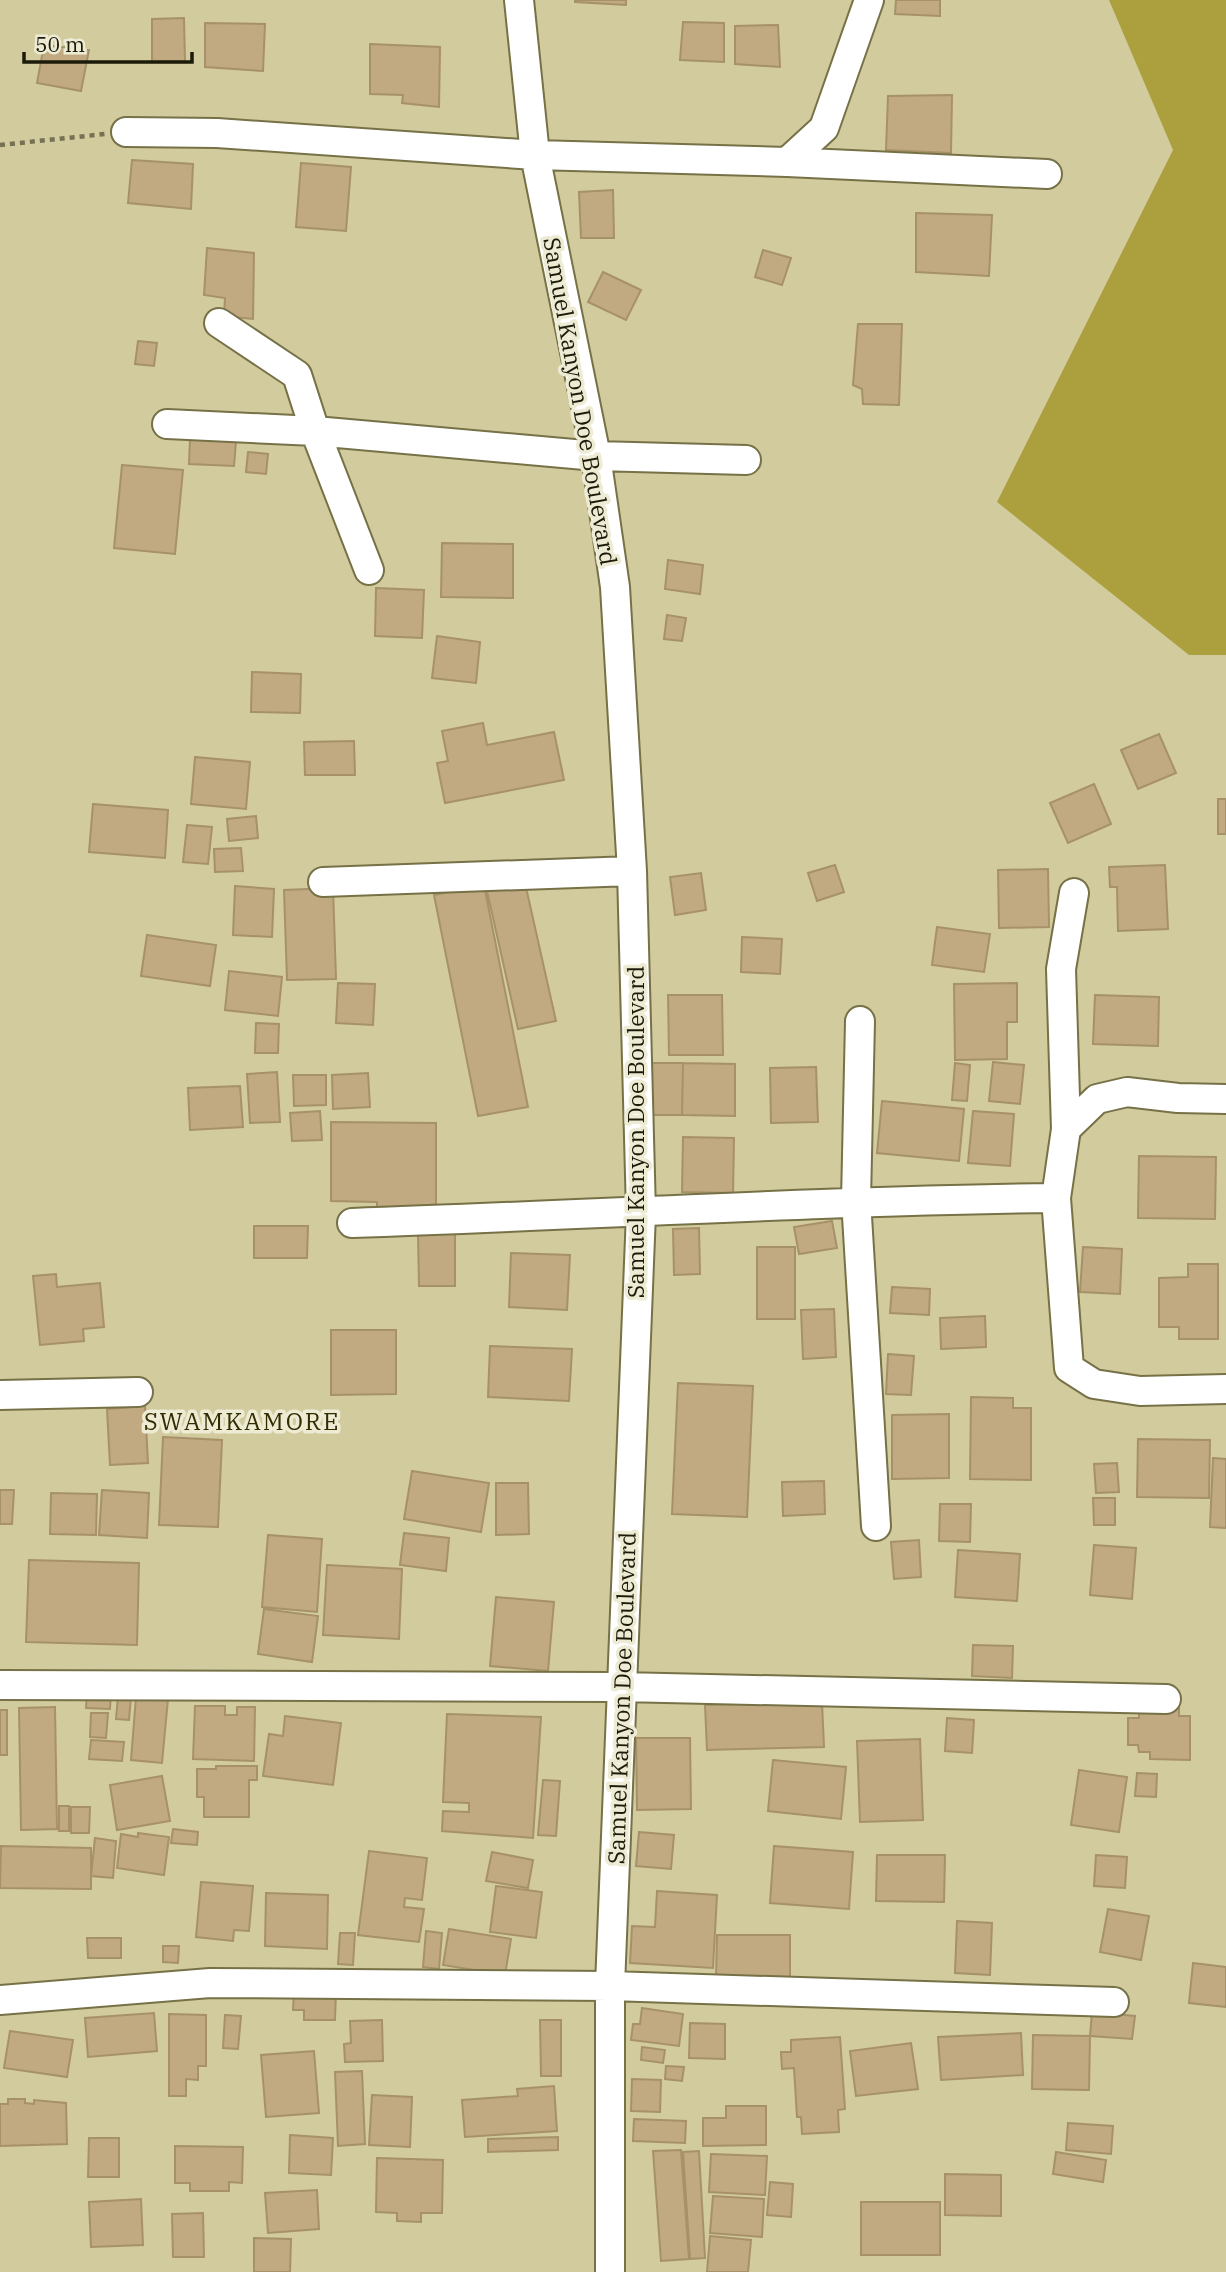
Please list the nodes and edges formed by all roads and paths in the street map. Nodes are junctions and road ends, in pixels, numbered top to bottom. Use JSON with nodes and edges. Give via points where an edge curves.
{"nodes":[{"id":1,"x":519,"y":0,"type":"edge"},
{"id":2,"x":869,"y":0,"type":"edge"},
{"id":3,"x":126,"y":132,"type":"joint"},
{"id":4,"x":0,"y":145,"type":"edge"},
{"id":5,"x":535,"y":155,"type":"junction"},
{"id":6,"x":787,"y":162,"type":"junction"},
{"id":7,"x":1047,"y":174,"type":"dead end"},
{"id":8,"x":219,"y":323,"type":"dead end"},
{"id":9,"x":167,"y":424,"type":"dead end"},
{"id":10,"x":315,"y":431,"type":"junction"},
{"id":11,"x":596,"y":456,"type":"junction"},
{"id":12,"x":746,"y":460,"type":"dead end"},
{"id":13,"x":369,"y":570,"type":"dead end"},
{"id":14,"x":632,"y":871,"type":"junction"},
{"id":15,"x":324,"y":882,"type":"dead end"},
{"id":16,"x":1074,"y":893,"type":"dead end"},
{"id":17,"x":860,"y":1021,"type":"dead end"},
{"id":18,"x":1226,"y":1099,"type":"edge"},
{"id":19,"x":1066,"y":1129,"type":"junction"},
{"id":20,"x":1056,"y":1198,"type":"junction"},
{"id":21,"x":856,"y":1200,"type":"junction"},
{"id":22,"x":640,"y":1213,"type":"junction"},
{"id":23,"x":352,"y":1223,"type":"dead end"},
{"id":24,"x":1226,"y":1389,"type":"edge"},
{"id":25,"x":138,"y":1392,"type":"dead end"},
{"id":26,"x":0,"y":1395,"type":"edge"},
{"id":27,"x":876,"y":1526,"type":"dead end"},
{"id":28,"x":0,"y":1685,"type":"edge"},
{"id":29,"x":621,"y":1687,"type":"junction"},
{"id":30,"x":1166,"y":1699,"type":"dead end"},
{"id":31,"x":610,"y":1986,"type":"junction"},
{"id":32,"x":0,"y":2000,"type":"edge"},
{"id":33,"x":1114,"y":2002,"type":"dead end"},
{"id":34,"x":610,"y":2272,"type":"edge"}],
"edges":[{"from":1,"to":5,"type":"street","name":"Samuel Kanyon Doe Boulevard"},
{"from":2,"to":6,"type":"street","via":[[824,128]]},
{"from":3,"to":4,"type":"path"},
{"from":3,"to":5,"type":"street","via":[[217,133]]},
{"from":5,"to":6,"type":"street"},
{"from":5,"to":11,"type":"street","name":"Samuel Kanyon Doe Boulevard"},
{"from":6,"to":7,"type":"street"},
{"from":8,"to":10,"type":"street","via":[[297,375]]},
{"from":9,"to":10,"type":"street"},
{"from":10,"to":11,"type":"street"},
{"from":10,"to":13,"type":"street"},
{"from":11,"to":12,"type":"street"},
{"from":11,"to":14,"type":"street","name":"Samuel Kanyon Doe Boulevard","via":[[615,587]]},
{"from":14,"to":15,"type":"street"},
{"from":14,"to":22,"type":"street","name":"Samuel Kanyon Doe Boulevard"},
{"from":16,"to":19,"type":"street","via":[[1061,969]]},
{"from":17,"to":21,"type":"street"},
{"from":18,"to":19,"type":"street","via":[[1127,1092],[1097,1099]]},
{"from":19,"to":20,"type":"street"},
{"from":20,"to":21,"type":"street"},
{"from":20,"to":24,"type":"street","via":[[1069,1368],[1094,1384],[1140,1391]]},
{"from":21,"to":22,"type":"street"},
{"from":21,"to":27,"type":"street"},
{"from":22,"to":23,"type":"street"},
{"from":22,"to":29,"type":"street","name":"Samuel Kanyon Doe Boulevard"},
{"from":25,"to":26,"type":"street"},
{"from":28,"to":29,"type":"street"},
{"from":29,"to":30,"type":"street"},
{"from":29,"to":31,"type":"street","name":"Samuel Kanyon Doe Boulevard"},
{"from":31,"to":32,"type":"street","via":[[210,1983]]},
{"from":31,"to":33,"type":"street"},
{"from":31,"to":34,"type":"street","name":"Samuel Kanyon Doe Boulevard"}]}
